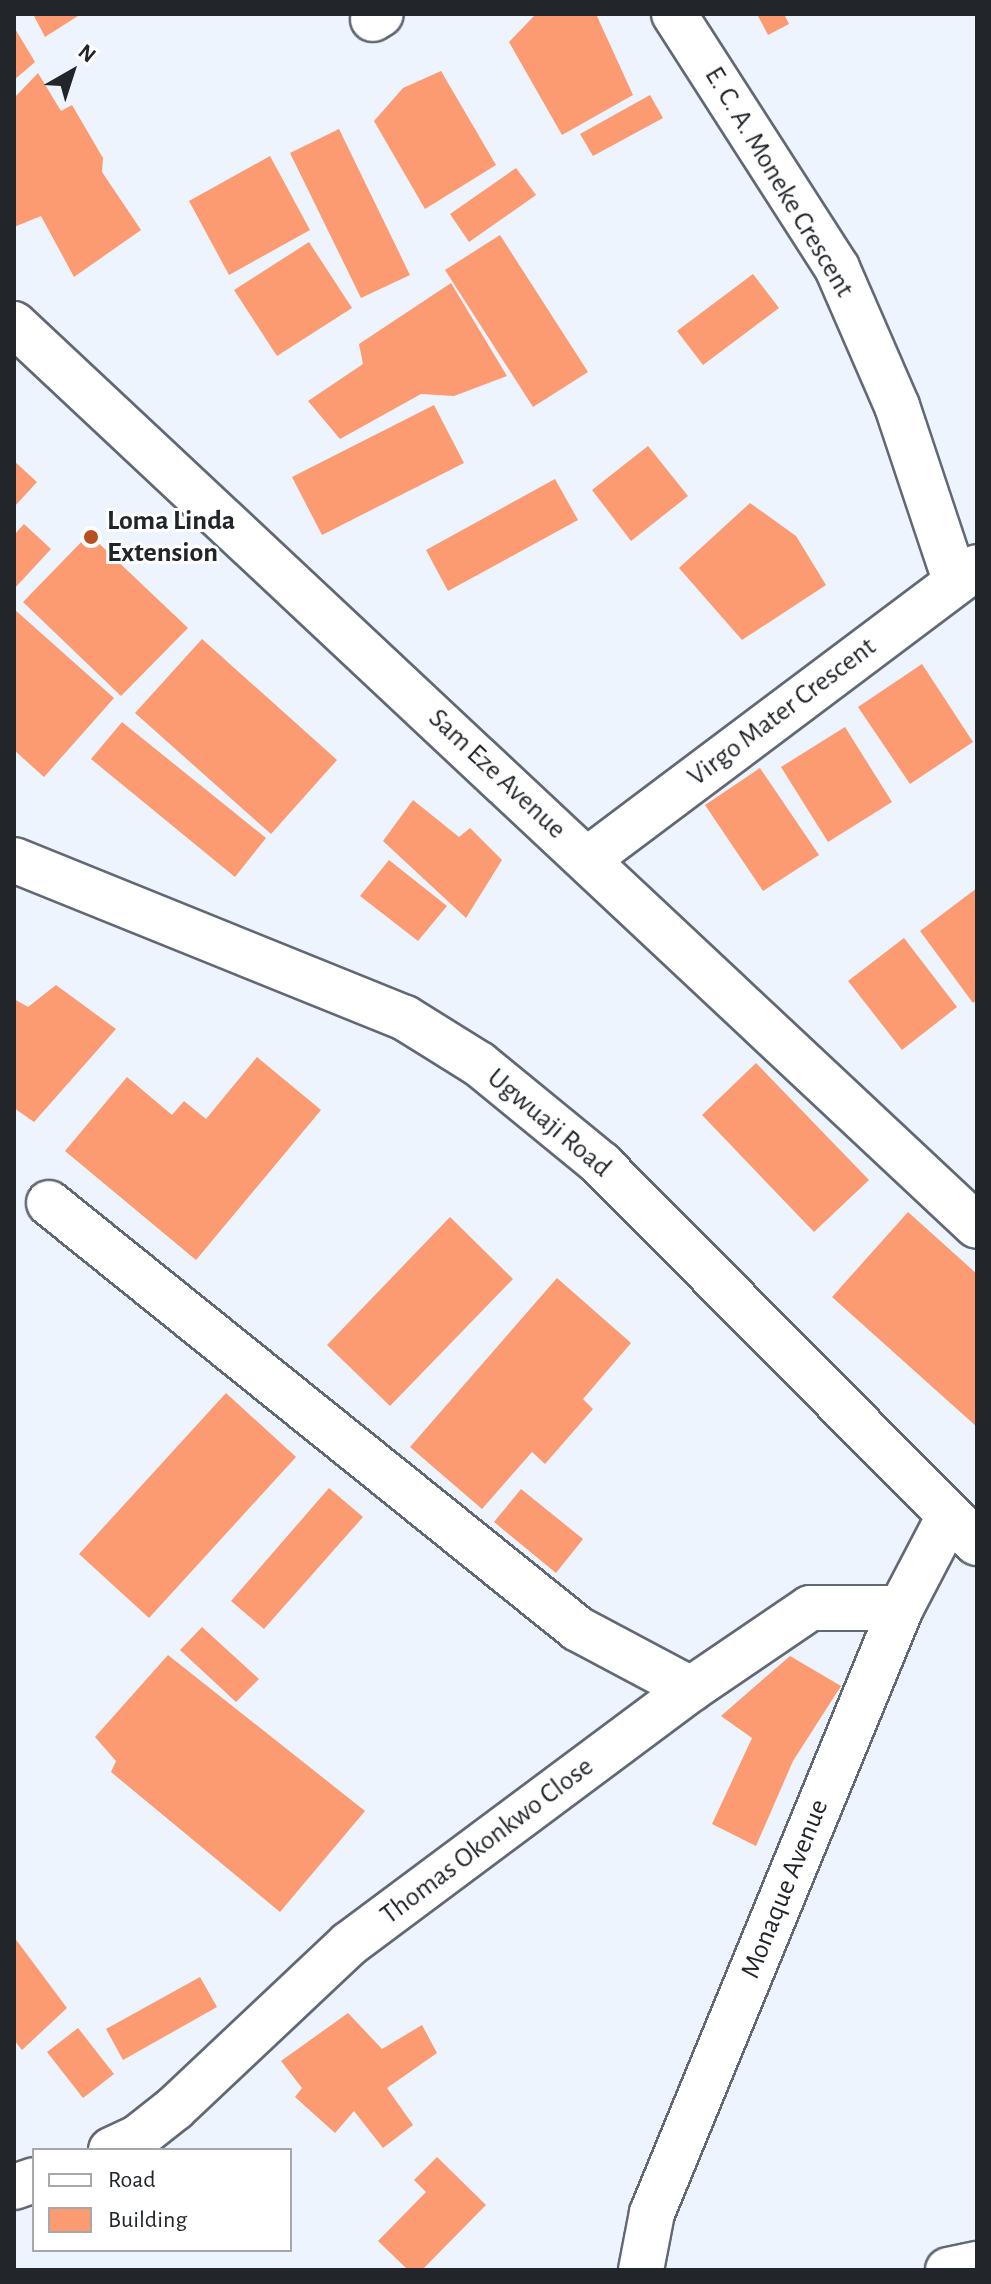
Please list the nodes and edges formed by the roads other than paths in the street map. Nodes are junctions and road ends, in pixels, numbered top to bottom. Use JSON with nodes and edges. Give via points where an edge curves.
{"nodes":[{"id":1,"x":674,"y":14,"type":"edge"},
{"id":2,"x":14,"y":324,"type":"edge"},
{"id":3,"x":966,"y":574,"type":"edge"},
{"id":4,"x":588,"y":859,"type":"junction"},
{"id":5,"x":14,"y":860,"type":"edge"},
{"id":6,"x":49,"y":1203,"type":"dead end"},
{"id":7,"x":977,"y":1226,"type":"edge"},
{"id":8,"x":963,"y":1529,"type":"edge"},
{"id":9,"x":901,"y":1608,"type":"junction"},
{"id":10,"x":691,"y":1689,"type":"junction"},
{"id":11,"x":115,"y":2148,"type":"edge"},
{"id":12,"x":977,"y":2264,"type":"edge"},
{"id":13,"x":641,"y":2270,"type":"edge"},
{"id":14,"x":948,"y":2270,"type":"edge"}],
"edges":[{"from":1,"to":3,"type":"street","name":"E. C. A. Moneke Crescent","via":[[837,268]]},
{"from":2,"to":4,"type":"street","name":"Sam Eze Avenue"},
{"from":3,"to":4,"type":"street","name":"Virgo Mater Crescent"},
{"from":4,"to":7,"type":"street","name":"Sam Eze Avenue"},
{"from":5,"to":8,"type":"street","name":"Ugwuaji Road","via":[[405,1018],[479,1064],[601,1164]]},
{"from":6,"to":10,"type":"street","via":[[578,1629]]},
{"from":8,"to":9,"type":"street","name":"Monaque Avenue"},
{"from":9,"to":10,"type":"street","name":"Thomas Okonkwo Close","via":[[810,1608]]},
{"from":9,"to":13,"type":"street","name":"Monaque Avenue","via":[[652,2213]]},
{"from":10,"to":11,"type":"street","name":"Thomas Okonkwo Close","via":[[349,1944],[175,2108]]},
{"from":12,"to":14,"type":"street"}]}
